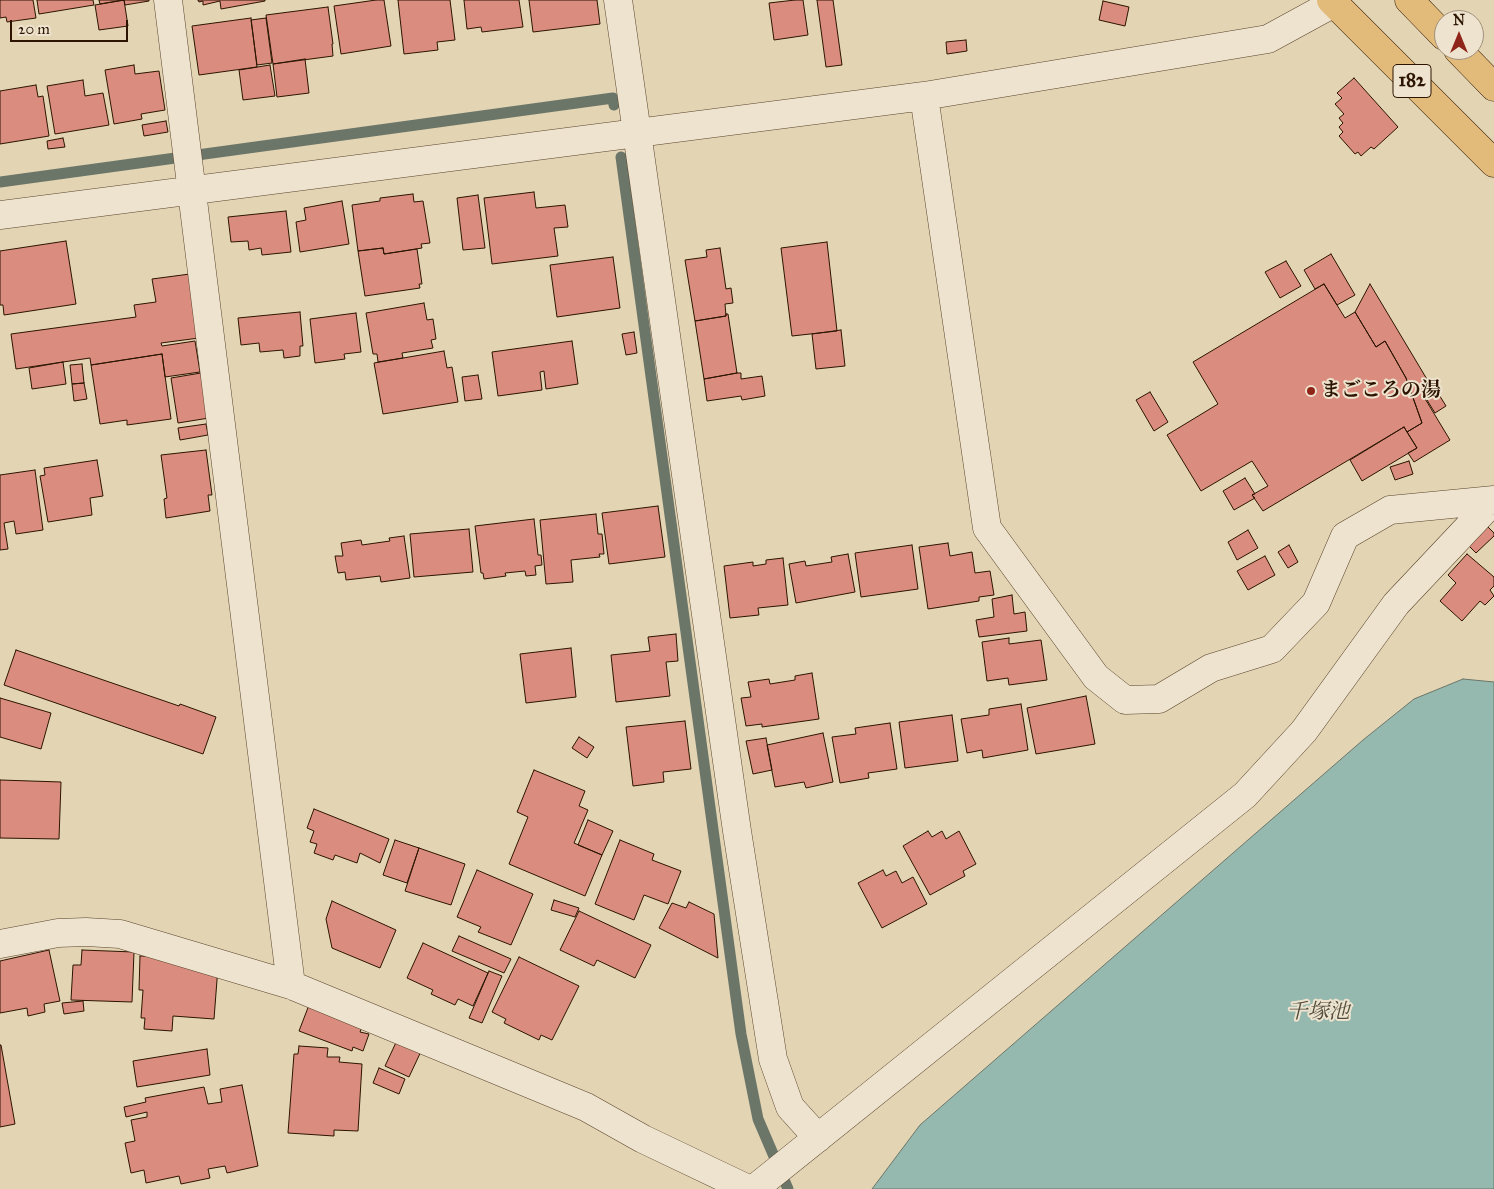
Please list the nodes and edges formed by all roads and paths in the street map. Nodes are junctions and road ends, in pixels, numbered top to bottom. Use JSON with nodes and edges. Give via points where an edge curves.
{"nodes":[{"id":1,"x":168,"y":0,"type":"edge"},
{"id":2,"x":618,"y":0,"type":"edge"},
{"id":3,"x":1409,"y":0,"type":"edge"},
{"id":4,"x":1334,"y":1,"type":"edge"},
{"id":5,"x":1434,"y":26,"type":"edge"},
{"id":6,"x":1468,"y":60,"type":"edge"},
{"id":7,"x":1494,"y":87,"type":"edge"},
{"id":8,"x":924,"y":96,"type":"junction"},
{"id":9,"x":636,"y":133,"type":"junction"},
{"id":10,"x":1494,"y":162,"type":"edge"},
{"id":11,"x":193,"y":190,"type":"junction"},
{"id":12,"x":0,"y":215,"type":"edge"},
{"id":13,"x":0,"y":944,"type":"edge"},
{"id":14,"x":291,"y":985,"type":"junction"},
{"id":15,"x":818,"y":1138,"type":"junction"},
{"id":16,"x":771,"y":1176,"type":"edge"},
{"id":17,"x":748,"y":1189,"type":"edge"}],
"edges":[{"from":1,"to":11,"type":"street"},
{"from":2,"to":9,"type":"street"},
{"from":3,"to":5,"type":"highway"},
{"from":4,"to":8,"type":"street","via":[[1268,39]]},
{"from":4,"to":10,"type":"highway","number":"182"},
{"from":6,"to":7,"type":"highway"},
{"from":8,"to":9,"type":"street"},
{"from":8,"to":15,"type":"street","via":[[987,528],[1096,677],[1125,700],[1159,699],[1211,668],[1272,649],[1316,603],[1345,536],[1390,510],[1494,500],[1396,604],[1304,731],[1245,795]]},
{"from":9,"to":11,"type":"street"},
{"from":9,"to":15,"type":"street","via":[[735,821],[773,1058],[790,1107]]},
{"from":11,"to":12,"type":"street"},
{"from":11,"to":14,"type":"street"},
{"from":13,"to":14,"type":"street","via":[[58,933],[120,934]]},
{"from":14,"to":17,"type":"street","via":[[586,1107],[643,1139]]},
{"from":15,"to":16,"type":"street"}]}
